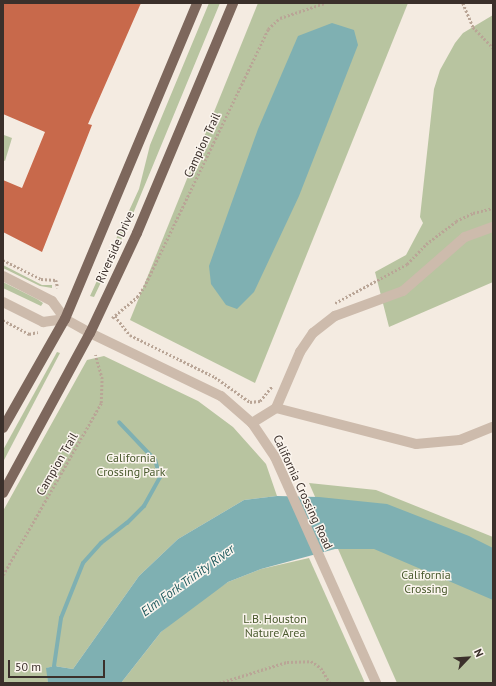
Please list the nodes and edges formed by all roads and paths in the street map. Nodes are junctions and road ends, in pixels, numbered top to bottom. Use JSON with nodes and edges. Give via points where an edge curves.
{"nodes":[{"id":1,"x":197,"y":3,"type":"edge"},
{"id":2,"x":233,"y":3,"type":"edge"},
{"id":3,"x":325,"y":3,"type":"edge"},
{"id":4,"x":463,"y":3,"type":"edge"},
{"id":5,"x":493,"y":48,"type":"edge"},
{"id":6,"x":493,"y":227,"type":"edge"},
{"id":7,"x":3,"y":260,"type":"edge"},
{"id":8,"x":3,"y":276,"type":"edge"},
{"id":9,"x":58,"y":288,"type":"dead end"},
{"id":10,"x":3,"y":302,"type":"edge"},
{"id":11,"x":65,"y":319,"type":"junction"},
{"id":12,"x":3,"y":320,"type":"edge"},
{"id":13,"x":38,"y":332,"type":"dead end"},
{"id":14,"x":90,"y":333,"type":"junction"},
{"id":15,"x":95,"y":355,"type":"dead end"},
{"id":16,"x":232,"y":388,"type":"dead end"},
{"id":17,"x":276,"y":408,"type":"junction"},
{"id":18,"x":252,"y":423,"type":"junction"},
{"id":19,"x":493,"y":427,"type":"edge"},
{"id":20,"x":3,"y":428,"type":"edge"},
{"id":21,"x":3,"y":493,"type":"edge"},
{"id":22,"x":3,"y":575,"type":"edge"},
{"id":23,"x":220,"y":683,"type":"edge"},
{"id":24,"x":330,"y":683,"type":"edge"},
{"id":25,"x":376,"y":683,"type":"edge"}],
"edges":[{"from":1,"to":11,"type":"main road","name":"Riverside Drive"},
{"from":2,"to":14,"type":"main road","name":"Riverside Drive","via":[[137,233]]},
{"from":3,"to":16,"type":"path","name":"Campion Trail","via":[[280,18],[268,29],[144,287],[137,297],[114,317],[125,330],[139,340]]},
{"from":4,"to":5,"type":"path","via":[[474,27]]},
{"from":6,"to":17,"type":"street","via":[[465,237],[403,292],[335,316],[313,333],[300,352]]},
{"from":7,"to":9,"type":"path","via":[[42,279],[56,280]]},
{"from":8,"to":11,"type":"street","name":"California Crossing Road","via":[[52,301]]},
{"from":10,"to":11,"type":"street","via":[[43,322]]},
{"from":11,"to":14,"type":"street","name":"California Crossing Road"},
{"from":11,"to":20,"type":"main road","name":"Riverside Drive"},
{"from":12,"to":13,"type":"path","via":[[29,334]]},
{"from":14,"to":18,"type":"street","name":"California Crossing Road","via":[[221,396]]},
{"from":14,"to":21,"type":"main road","name":"Riverside Drive"},
{"from":15,"to":22,"type":"path","name":"Campion Trail","via":[[102,379],[101,404]]},
{"from":17,"to":18,"type":"street"},
{"from":17,"to":19,"type":"street","via":[[416,444],[460,440]]},
{"from":18,"to":25,"type":"street","name":"California Crossing Road","via":[[272,451],[284,475]]},
{"from":23,"to":24,"type":"path","via":[[287,662],[311,661],[321,668]]}]}
